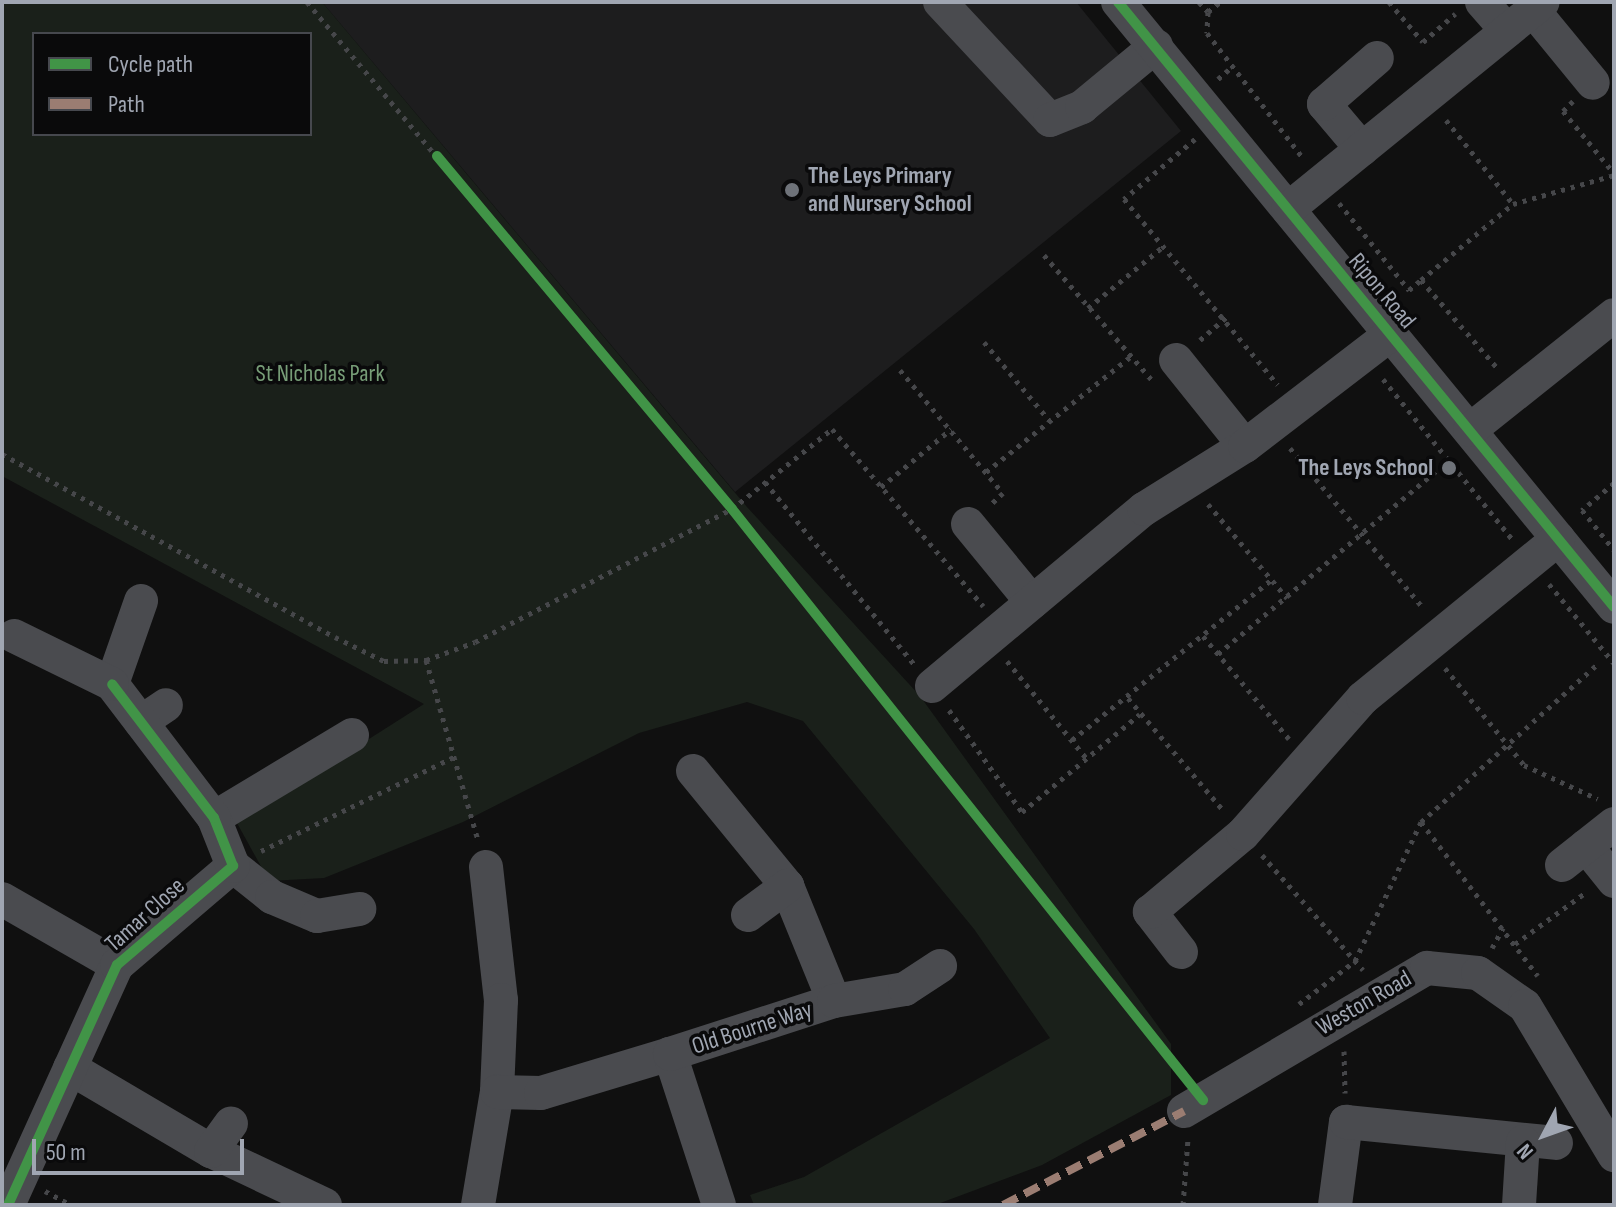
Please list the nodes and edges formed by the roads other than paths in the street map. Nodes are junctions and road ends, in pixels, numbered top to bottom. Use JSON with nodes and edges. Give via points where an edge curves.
{"nodes":[{"id":1,"x":940,"y":2,"type":"edge"},
{"id":2,"x":1118,"y":2,"type":"edge"},
{"id":3,"x":1482,"y":2,"type":"edge"},
{"id":4,"x":1528,"y":14,"type":"edge"},
{"id":5,"x":1156,"y":46,"type":"junction"},
{"id":6,"x":1377,"y":58,"type":"dead end"},
{"id":7,"x":1593,"y":83,"type":"road end"},
{"id":8,"x":1362,"y":149,"type":"junction"},
{"id":9,"x":1288,"y":209,"type":"junction"},
{"id":10,"x":1614,"y":315,"type":"edge"},
{"id":11,"x":1391,"y":334,"type":"junction"},
{"id":12,"x":1163,"y":370,"type":"road end"},
{"id":13,"x":1270,"y":426,"type":"junction"},
{"id":14,"x":1470,"y":430,"type":"junction"},
{"id":15,"x":968,"y":524,"type":"road end"},
{"id":16,"x":1558,"y":539,"type":"junction"},
{"id":17,"x":141,"y":601,"type":"dead end"},
{"id":18,"x":1032,"y":602,"type":"junction"},
{"id":19,"x":1614,"y":607,"type":"edge"},
{"id":20,"x":14,"y":636,"type":"dead end"},
{"id":21,"x":112,"y":684,"type":"junction"},
{"id":22,"x":932,"y":686,"type":"dead end"},
{"id":23,"x":352,"y":735,"type":"dead end"},
{"id":24,"x":693,"y":771,"type":"dead end"},
{"id":25,"x":1610,"y":810,"type":"edge"},
{"id":26,"x":214,"y":818,"type":"junction"},
{"id":27,"x":233,"y":866,"type":"junction"},
{"id":28,"x":486,"y":867,"type":"road end"},
{"id":29,"x":1612,"y":878,"type":"edge"},
{"id":30,"x":787,"y":886,"type":"junction"},
{"id":31,"x":2,"y":899,"type":"edge"},
{"id":32,"x":359,"y":909,"type":"dead end"},
{"id":33,"x":748,"y":915,"type":"dead end"},
{"id":34,"x":1181,"y":952,"type":"dead end"},
{"id":35,"x":117,"y":965,"type":"junction"},
{"id":36,"x":940,"y":966,"type":"dead end"},
{"id":37,"x":834,"y":1001,"type":"junction"},
{"id":38,"x":670,"y":1054,"type":"junction"},
{"id":39,"x":70,"y":1068,"type":"junction"},
{"id":40,"x":497,"y":1092,"type":"junction"},
{"id":41,"x":1192,"y":1106,"type":"road end"},
{"id":42,"x":231,"y":1123,"type":"dead end"},
{"id":43,"x":211,"y":1151,"type":"junction"},
{"id":44,"x":1614,"y":1155,"type":"edge"},
{"id":45,"x":1519,"y":1199,"type":"edge"},
{"id":46,"x":8,"y":1205,"type":"edge"},
{"id":47,"x":325,"y":1205,"type":"edge"},
{"id":48,"x":478,"y":1205,"type":"edge"},
{"id":49,"x":719,"y":1205,"type":"edge"},
{"id":50,"x":1335,"y":1205,"type":"edge"}],
"edges":[{"from":1,"to":5,"type":"street","via":[[1050,120],[1082,107]]},
{"from":2,"to":5,"type":"street","name":"Ripon Road"},
{"from":3,"to":4,"type":"street"},
{"from":4,"to":7,"type":"street"},
{"from":4,"to":8,"type":"street"},
{"from":5,"to":9,"type":"street","name":"Ripon Road","via":[[1204,131]]},
{"from":6,"to":8,"type":"street","via":[[1324,104]]},
{"from":8,"to":9,"type":"street"},
{"from":9,"to":11,"type":"street","name":"Ripon Road"},
{"from":10,"to":14,"type":"street"},
{"from":11,"to":13,"type":"street","name":"Ripon Road"},
{"from":11,"to":14,"type":"street","name":"Ripon Road"},
{"from":12,"to":13,"type":"street"},
{"from":13,"to":18,"type":"street","name":"Ripon Road","via":[[1144,509]]},
{"from":14,"to":16,"type":"street","name":"Ripon Road"},
{"from":15,"to":18,"type":"street"},
{"from":16,"to":19,"type":"street","name":"Ripon Road"},
{"from":16,"to":34,"type":"street","via":[[1363,698],[1243,834],[1150,912]]},
{"from":17,"to":21,"type":"street"},
{"from":18,"to":22,"type":"street","name":"Ripon Road"},
{"from":20,"to":21,"type":"street"},
{"from":21,"to":26,"type":"street","via":[[154,713]]},
{"from":23,"to":26,"type":"street"},
{"from":24,"to":30,"type":"street","name":"Old Bourne Way"},
{"from":25,"to":29,"type":"street","via":[[1574,856]]},
{"from":26,"to":27,"type":"street"},
{"from":27,"to":32,"type":"street","via":[[272,897],[317,916]]},
{"from":27,"to":35,"type":"street","name":"Tamar Close"},
{"from":28,"to":40,"type":"street","via":[[501,1000]]},
{"from":30,"to":33,"type":"street"},
{"from":30,"to":37,"type":"street","name":"Old Bourne Way"},
{"from":31,"to":35,"type":"street","name":"Tamar Close"},
{"from":35,"to":39,"type":"street","name":"Tamar Close"},
{"from":36,"to":37,"type":"street","name":"Old Bourne Way","via":[[905,989]]},
{"from":37,"to":38,"type":"street","name":"Old Bourne Way"},
{"from":38,"to":40,"type":"street","name":"Old Bourne Way","via":[[541,1093]]},
{"from":38,"to":49,"type":"street","name":"Old Bourne Way"},
{"from":39,"to":43,"type":"street"},
{"from":39,"to":46,"type":"street","name":"Tamar Close"},
{"from":40,"to":48,"type":"street"},
{"from":41,"to":44,"type":"street","name":"Weston Road","via":[[1427,968],[1478,973],[1525,1006]]},
{"from":42,"to":43,"type":"street"},
{"from":43,"to":47,"type":"street"},
{"from":45,"to":50,"type":"street","via":[[1539,1142],[1346,1122]]}]}
